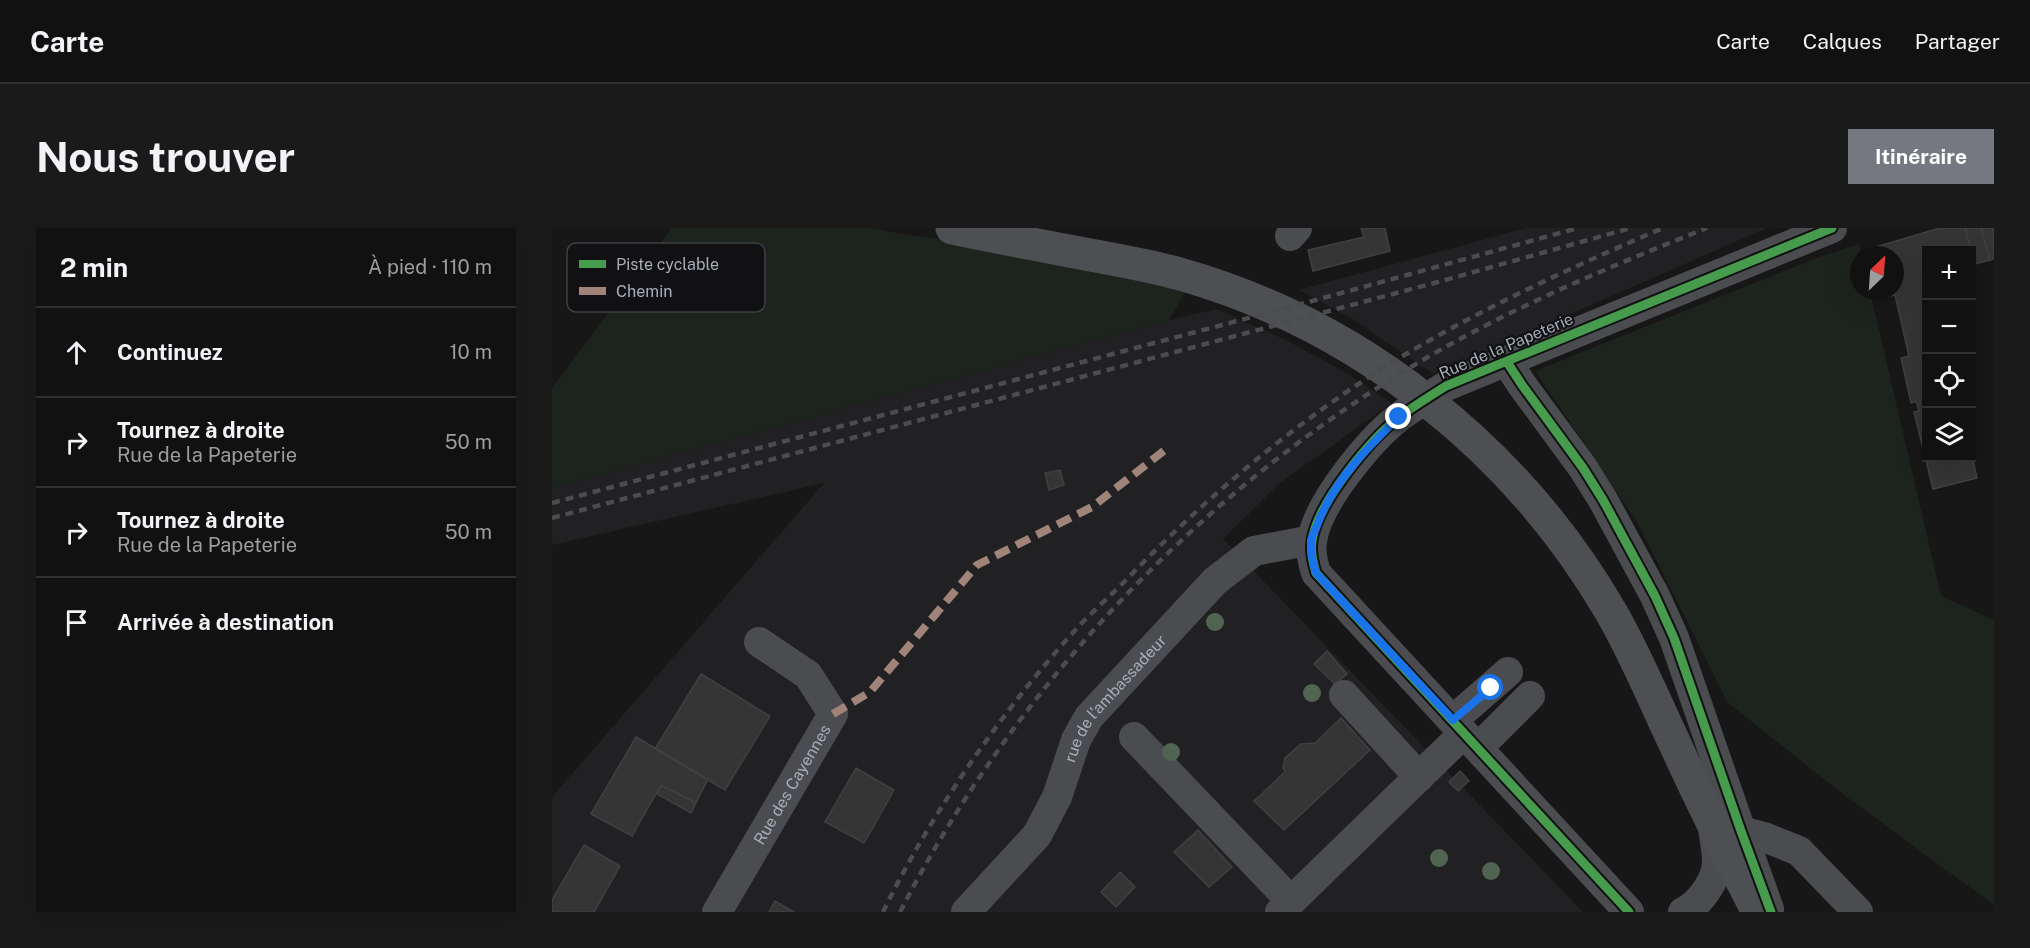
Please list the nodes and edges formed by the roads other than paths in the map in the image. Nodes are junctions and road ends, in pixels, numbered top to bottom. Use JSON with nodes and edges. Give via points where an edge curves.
{"nodes":[{"id":1,"x":952,"y":228,"type":"edge"},
{"id":2,"x":1832,"y":228,"type":"edge"},
{"id":3,"x":1507,"y":362,"type":"junction"},
{"id":4,"x":1311,"y":540,"type":"junction"},
{"id":5,"x":759,"y":642,"type":"dead end"},
{"id":6,"x":1508,"y":672,"type":"dead end"},
{"id":7,"x":1344,"y":695,"type":"dead end"},
{"id":8,"x":1530,"y":696,"type":"dead end"},
{"id":9,"x":1465,"y":734,"type":"junction"},
{"id":10,"x":1134,"y":736,"type":"dead end"},
{"id":11,"x":1419,"y":777,"type":"junction"},
{"id":12,"x":1727,"y":829,"type":"junction"},
{"id":13,"x":1606,"y":888,"type":"junction"},
{"id":14,"x":1294,"y":906,"type":"edge"},
{"id":15,"x":717,"y":912,"type":"edge"},
{"id":16,"x":966,"y":912,"type":"edge"},
{"id":17,"x":1629,"y":912,"type":"edge"},
{"id":18,"x":1642,"y":912,"type":"edge"},
{"id":19,"x":1683,"y":912,"type":"edge"},
{"id":20,"x":1737,"y":912,"type":"edge"},
{"id":21,"x":1758,"y":912,"type":"edge"},
{"id":22,"x":1771,"y":912,"type":"edge"},
{"id":23,"x":1858,"y":912,"type":"edge"}],
"edges":[{"from":1,"to":12,"type":"main road","via":[[1152,267],[1211,284],[1302,322],[1357,351],[1418,393],[1476,442],[1550,524],[1610,610]]},
{"from":2,"to":3,"type":"street","name":"Rue de la Papeterie"},
{"from":3,"to":4,"type":"street","name":"Rue de la Papeterie","via":[[1446,386],[1399,417],[1348,471]]},
{"from":3,"to":12,"type":"street","via":[[1583,468],[1655,596],[1674,638]]},
{"from":4,"to":9,"type":"street","via":[[1316,573]]},
{"from":4,"to":16,"type":"street","name":"rue de l'ambassadeur","via":[[1254,551],[1215,581],[1089,717],[1037,835]]},
{"from":5,"to":15,"type":"street","name":"Rue des Cayennes","via":[[808,675],[833,714]]},
{"from":6,"to":9,"type":"street"},
{"from":7,"to":11,"type":"street"},
{"from":8,"to":9,"type":"street"},
{"from":9,"to":11,"type":"street"},
{"from":9,"to":13,"type":"street"},
{"from":10,"to":14,"type":"street"},
{"from":11,"to":14,"type":"street"},
{"from":12,"to":19,"type":"street","via":[[1714,873],[1697,903]]},
{"from":12,"to":20,"type":"main road"},
{"from":12,"to":21,"type":"main road"},
{"from":12,"to":22,"type":"street"},
{"from":12,"to":23,"type":"street","via":[[1764,837],[1799,851]]},
{"from":13,"to":17,"type":"street"},
{"from":13,"to":18,"type":"street"}]}
